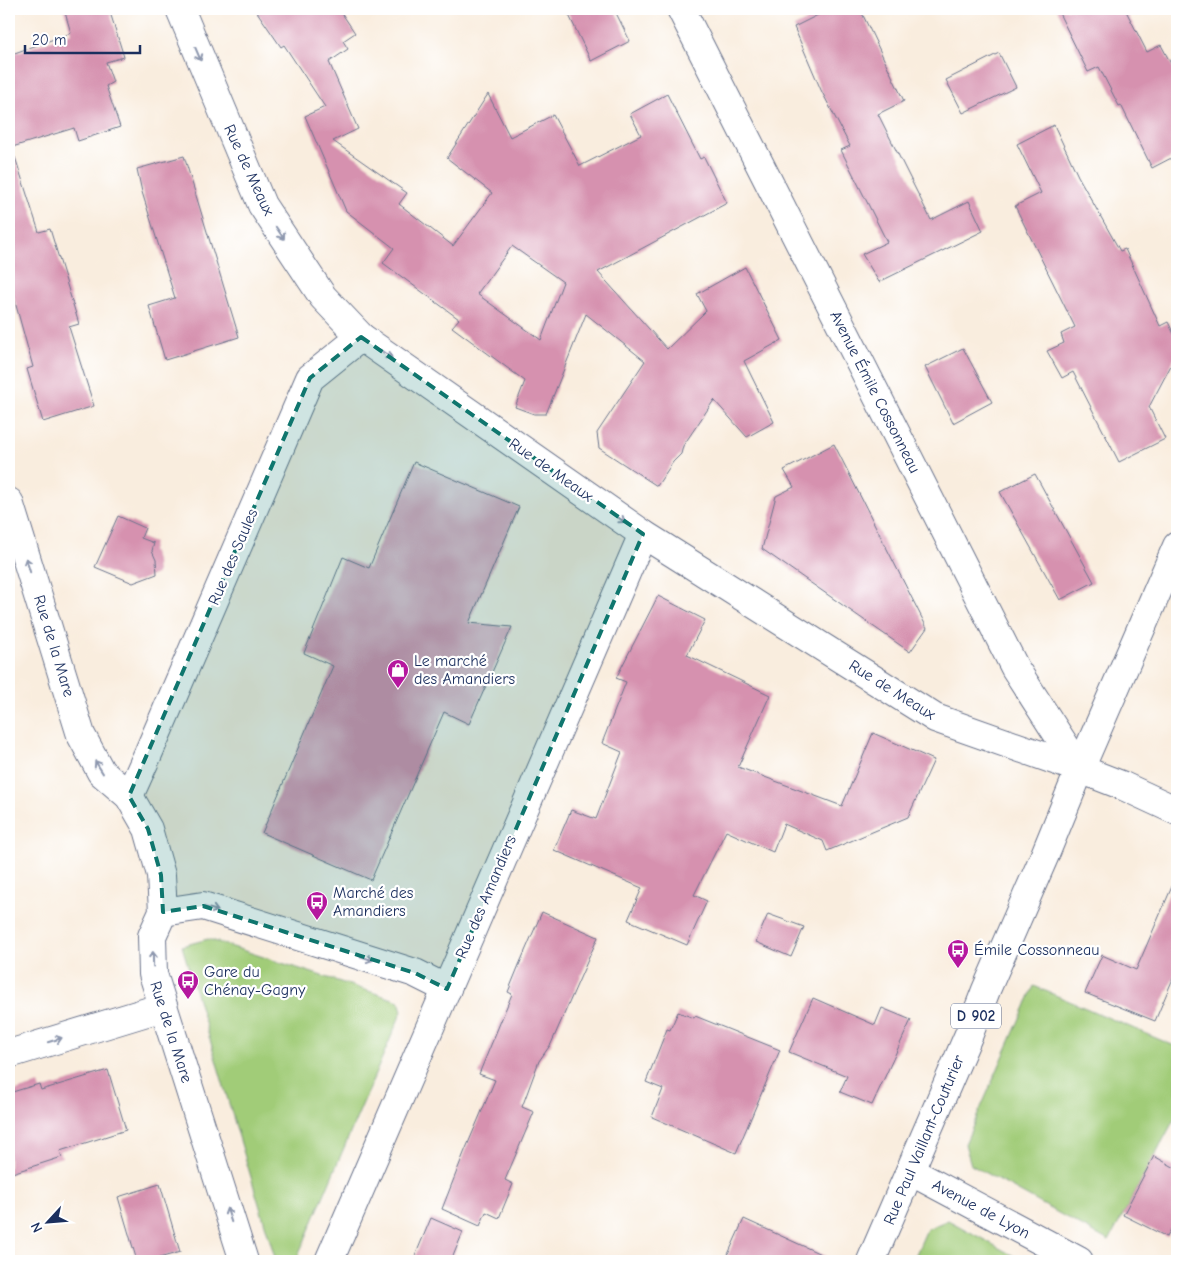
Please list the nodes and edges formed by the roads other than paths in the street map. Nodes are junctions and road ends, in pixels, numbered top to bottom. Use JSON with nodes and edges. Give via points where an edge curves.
{"nodes":[{"id":1,"x":180,"y":9,"type":"edge"},
{"id":2,"x":681,"y":9,"type":"edge"},
{"id":3,"x":361,"y":337,"type":"junction"},
{"id":4,"x":9,"y":502,"type":"edge"},
{"id":5,"x":643,"y":534,"type":"junction"},
{"id":6,"x":1177,"y":546,"type":"edge"},
{"id":7,"x":1080,"y":769,"type":"junction"},
{"id":8,"x":129,"y":796,"type":"junction"},
{"id":9,"x":1177,"y":811,"type":"edge"},
{"id":10,"x":163,"y":912,"type":"junction"},
{"id":11,"x":447,"y":989,"type":"junction"},
{"id":12,"x":163,"y":1007,"type":"junction"},
{"id":13,"x":9,"y":1054,"type":"edge"},
{"id":14,"x":910,"y":1170,"type":"junction"},
{"id":15,"x":244,"y":1261,"type":"edge"},
{"id":16,"x":329,"y":1261,"type":"edge"},
{"id":17,"x":871,"y":1261,"type":"edge"},
{"id":18,"x":1079,"y":1261,"type":"edge"}],
"edges":[{"from":1,"to":3,"type":"street","name":"Rue de Meaux","one_way":true,"via":[[262,206],[324,297]]},
{"from":2,"to":7,"type":"street","name":"Avenue Émile Cossonneau","via":[[1015,668]]},
{"from":3,"to":5,"type":"street","name":"Rue de Meaux","one_way":true},
{"from":3,"to":8,"type":"street","name":"Rue des Saules","via":[[310,378]]},
{"from":8,"to":4,"type":"street","name":"Rue de la Mare","one_way":true,"via":[[101,772],[81,735]]},
{"from":5,"to":7,"type":"street","name":"Rue de Meaux","via":[[935,718]]},
{"from":5,"to":11,"type":"street","name":"Rue des Amandiers"},
{"from":6,"to":7,"type":"street","number":"D 902"},
{"from":7,"to":9,"type":"street","name":"Rue de Meaux"},
{"from":7,"to":14,"type":"street","name":"Rue Paul Vaillant-Couturier","number":"D 902"},
{"from":8,"to":10,"type":"street","name":"Rue de la Mare","via":[[148,829],[161,874]]},
{"from":10,"to":11,"type":"street","one_way":true,"via":[[203,906],[415,973]]},
{"from":12,"to":10,"type":"street","name":"Rue de la Mare","one_way":true,"via":[[153,974],[152,936]]},
{"from":11,"to":16,"type":"street","name":"Rue des Amandiers"},
{"from":13,"to":12,"type":"street","one_way":true},
{"from":15,"to":12,"type":"street","name":"Rue de la Mare","one_way":true},
{"from":14,"to":17,"type":"street","name":"Rue Paul Vaillant-Couturier","number":"D 902"},
{"from":14,"to":18,"type":"street","name":"Avenue de Lyon"}]}
